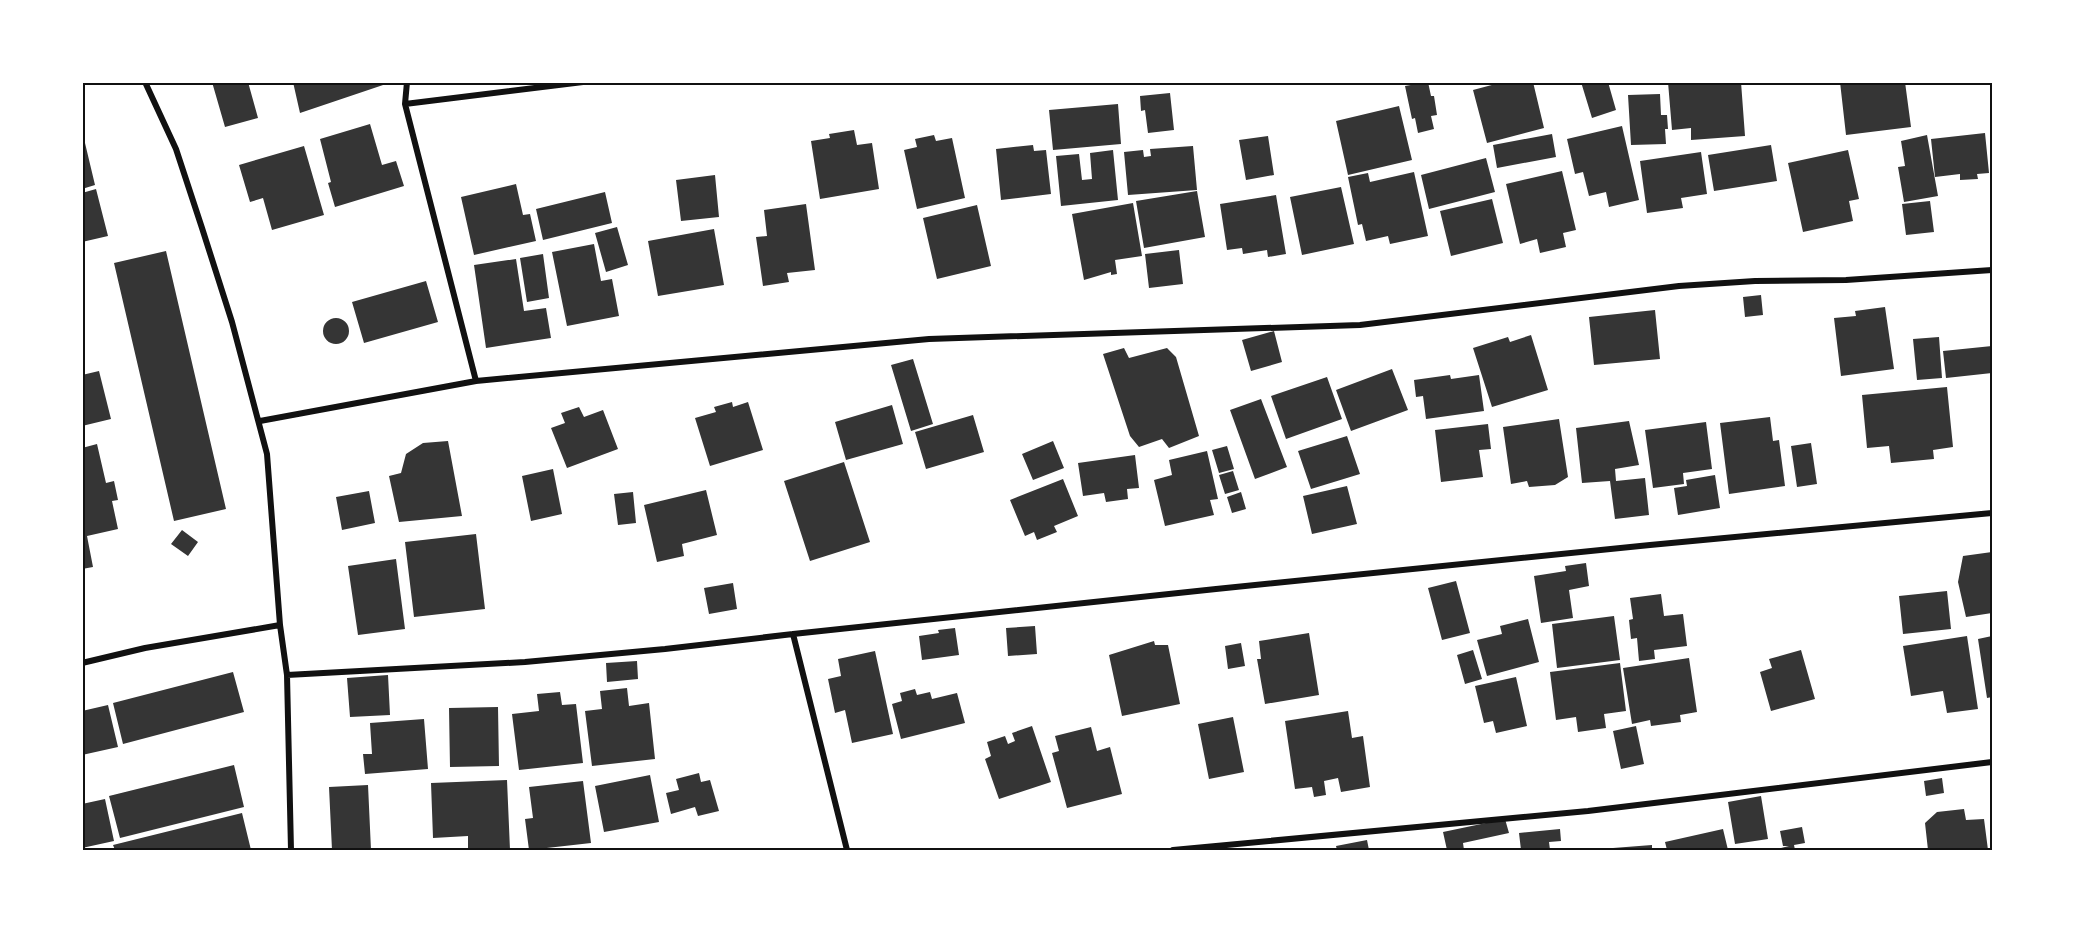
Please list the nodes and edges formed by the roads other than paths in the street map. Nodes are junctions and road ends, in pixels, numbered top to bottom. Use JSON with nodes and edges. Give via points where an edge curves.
{"nodes":[{"id":1,"x":145,"y":82,"type":"edge"},
{"id":2,"x":406,"y":82,"type":"edge"},
{"id":3,"x":583,"y":82,"type":"edge"},
{"id":4,"x":405,"y":104,"type":"junction"},
{"id":5,"x":1992,"y":270,"type":"edge"},
{"id":6,"x":476,"y":381,"type":"junction"},
{"id":7,"x":260,"y":421,"type":"junction"},
{"id":8,"x":1992,"y":513,"type":"edge"},
{"id":9,"x":280,"y":625,"type":"junction"},
{"id":10,"x":794,"y":634,"type":"junction"},
{"id":11,"x":82,"y":663,"type":"edge"},
{"id":12,"x":287,"y":675,"type":"junction"},
{"id":13,"x":1992,"y":762,"type":"edge"},
{"id":14,"x":291,"y":850,"type":"edge"},
{"id":15,"x":847,"y":850,"type":"edge"},
{"id":16,"x":1173,"y":850,"type":"edge"}],
"edges":[{"from":1,"to":7,"type":"street","via":[[179,160]]},
{"from":2,"to":4,"type":"street"},
{"from":3,"to":4,"type":"street"},
{"from":4,"to":6,"type":"street"},
{"from":5,"to":6,"type":"street","via":[[1679,286],[1360,325],[929,339]]},
{"from":6,"to":7,"type":"street"},
{"from":7,"to":9,"type":"street","via":[[267,454]]},
{"from":8,"to":10,"type":"street"},
{"from":9,"to":11,"type":"street"},
{"from":9,"to":12,"type":"street"},
{"from":10,"to":12,"type":"street","via":[[525,662]]},
{"from":10,"to":15,"type":"street"},
{"from":12,"to":14,"type":"street"},
{"from":13,"to":16,"type":"street","via":[[1588,811]]}]}
